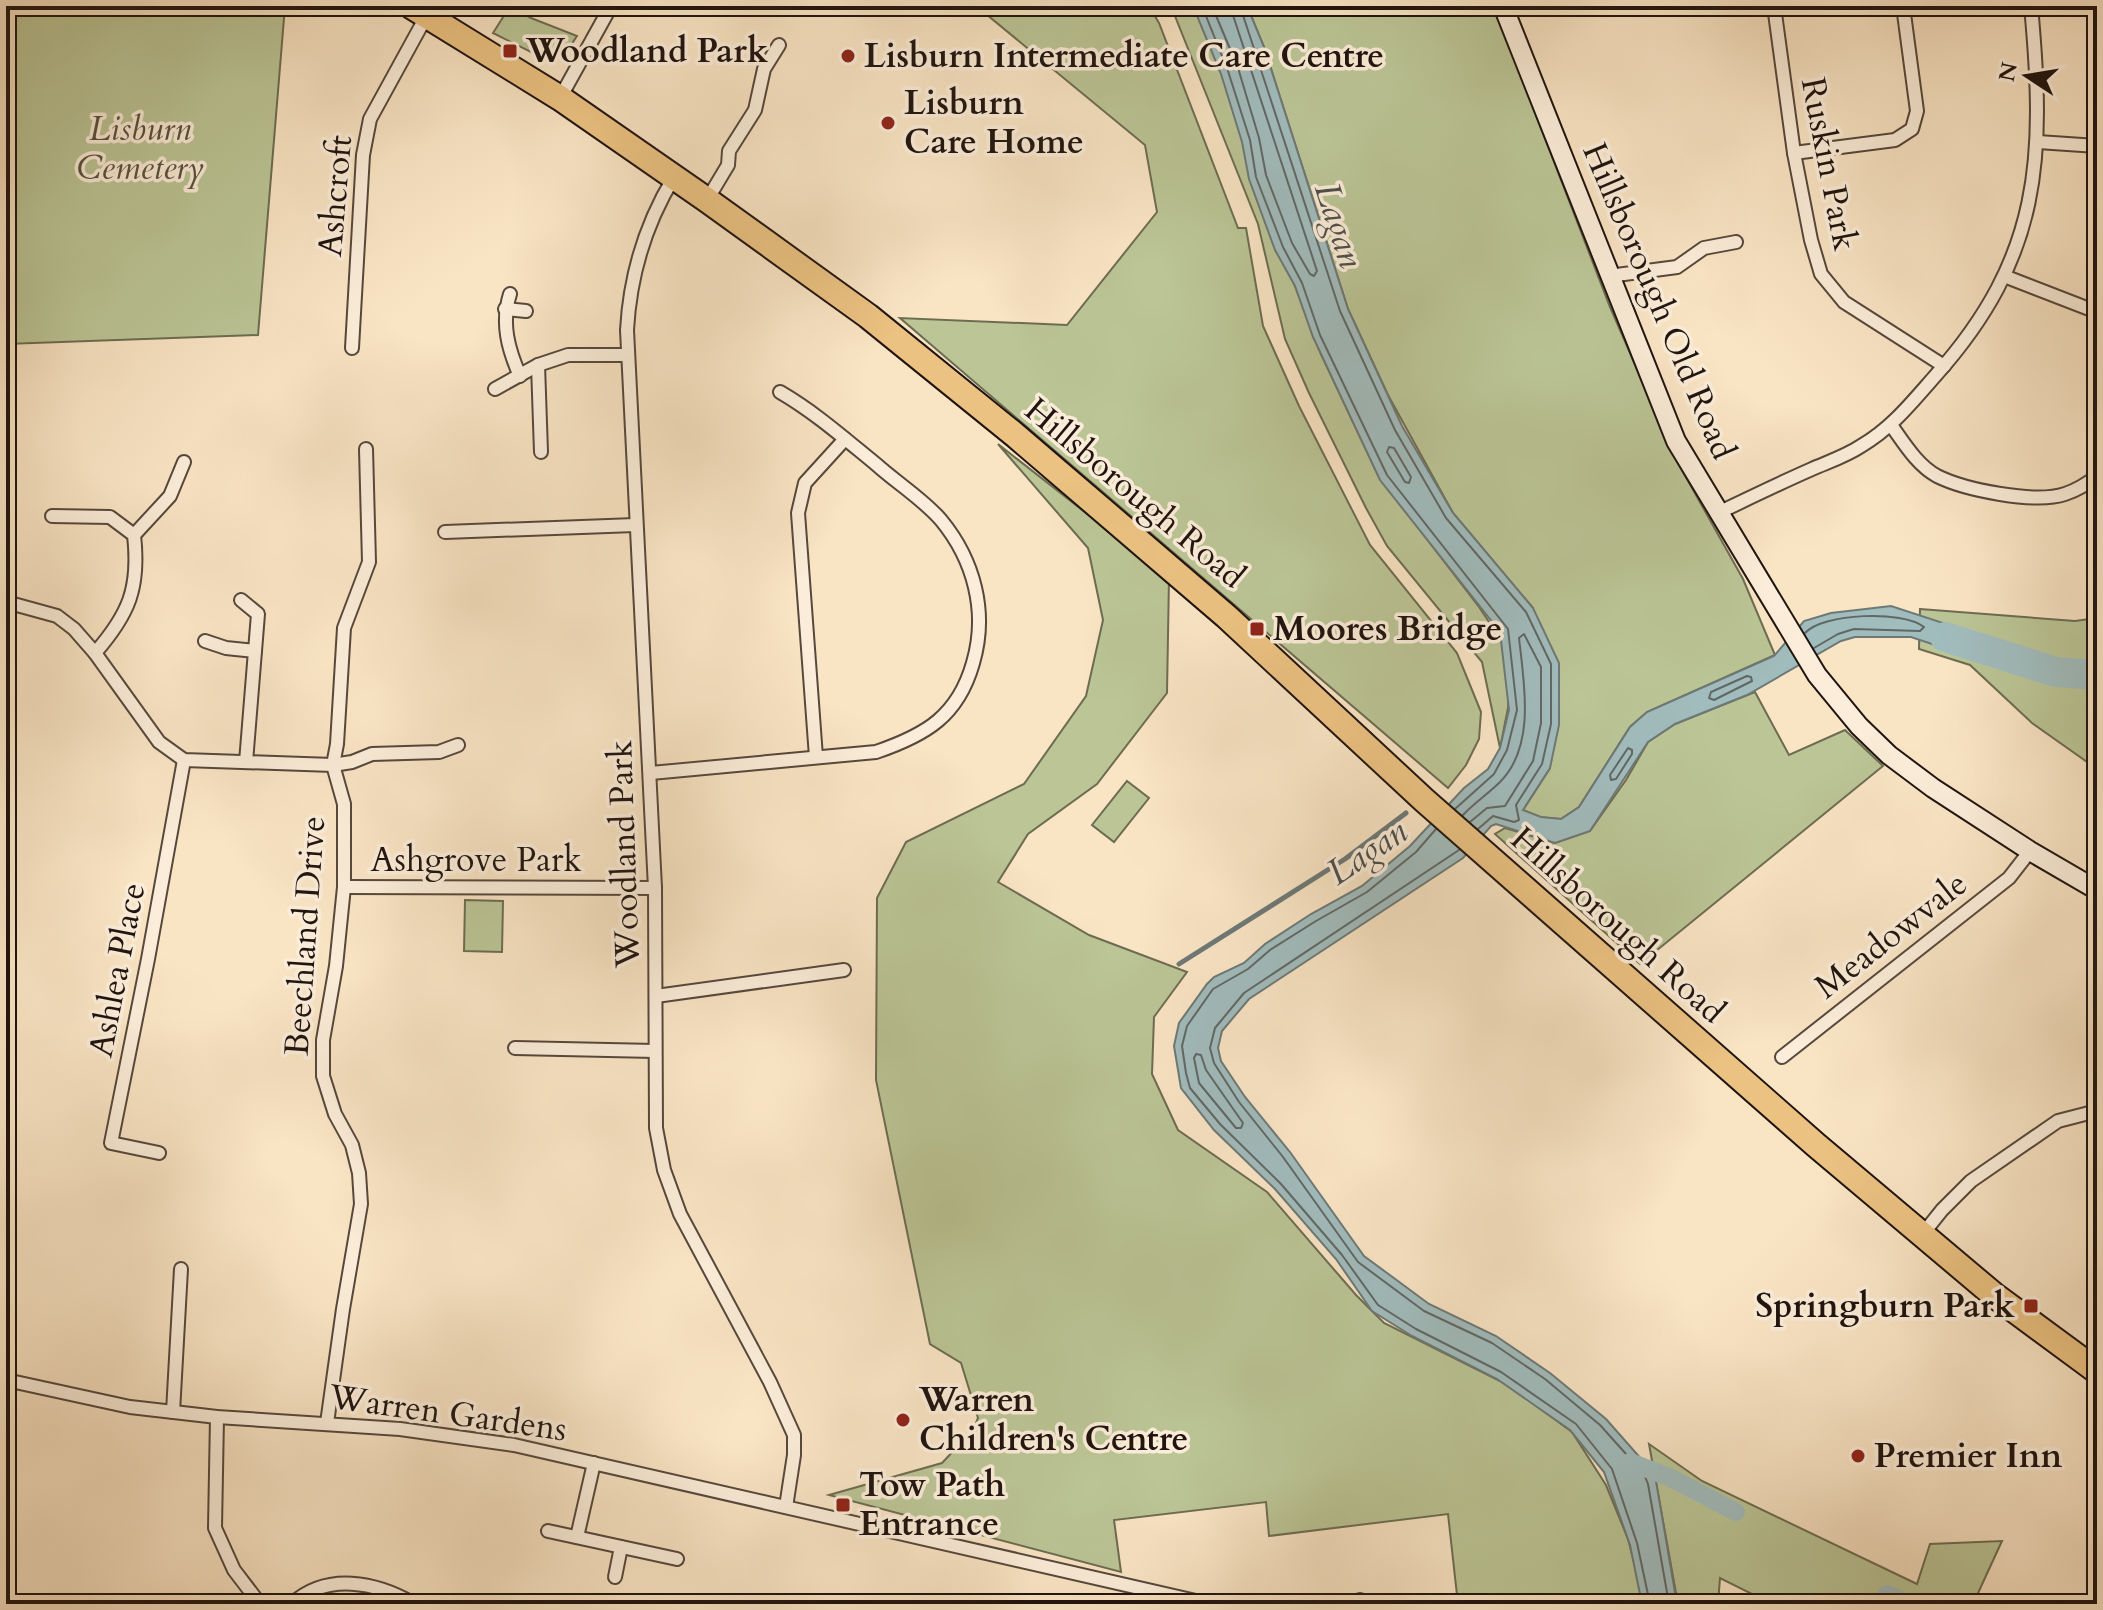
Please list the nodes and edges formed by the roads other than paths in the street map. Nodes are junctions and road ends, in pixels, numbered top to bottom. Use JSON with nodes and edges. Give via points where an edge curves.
{"nodes":[{"id":1,"x":611,"y":6,"type":"edge"},
{"id":2,"x":1503,"y":6,"type":"edge"},
{"id":3,"x":1774,"y":6,"type":"edge"},
{"id":4,"x":1903,"y":6,"type":"edge"},
{"id":5,"x":2031,"y":6,"type":"edge"},
{"id":6,"x":419,"y":11,"type":"edge"},
{"id":7,"x":779,"y":45,"type":"dead end"},
{"id":8,"x":560,"y":98,"type":"junction"},
{"id":9,"x":2038,"y":142,"type":"junction"},
{"id":10,"x":2097,"y":146,"type":"edge"},
{"id":11,"x":1794,"y":153,"type":"junction"},
{"id":12,"x":674,"y":177,"type":"junction"},
{"id":13,"x":707,"y":200,"type":"junction"},
{"id":14,"x":1736,"y":242,"type":"dead end"},
{"id":15,"x":1609,"y":276,"type":"junction"},
{"id":16,"x":2004,"y":276,"type":"junction"},
{"id":17,"x":510,"y":294,"type":"dead end"},
{"id":18,"x":505,"y":309,"type":"junction"},
{"id":19,"x":526,"y":311,"type":"dead end"},
{"id":20,"x":2097,"y":312,"type":"edge"},
{"id":21,"x":352,"y":348,"type":"dead end"},
{"id":22,"x":627,"y":355,"type":"junction"},
{"id":23,"x":538,"y":365,"type":"junction"},
{"id":24,"x":1944,"y":366,"type":"junction"},
{"id":25,"x":520,"y":376,"type":"junction"},
{"id":26,"x":495,"y":389,"type":"dead end"},
{"id":27,"x":780,"y":392,"type":"dead end"},
{"id":28,"x":1891,"y":425,"type":"junction"},
{"id":29,"x":845,"y":439,"type":"junction"},
{"id":30,"x":366,"y":449,"type":"dead end"},
{"id":31,"x":541,"y":452,"type":"dead end"},
{"id":32,"x":184,"y":462,"type":"dead end"},
{"id":33,"x":2097,"y":476,"type":"edge"},
{"id":34,"x":1718,"y":513,"type":"junction"},
{"id":35,"x":52,"y":516,"type":"dead end"},
{"id":36,"x":635,"y":525,"type":"junction"},
{"id":37,"x":445,"y":532,"type":"dead end"},
{"id":38,"x":134,"y":535,"type":"junction"},
{"id":39,"x":241,"y":600,"type":"dead end"},
{"id":40,"x":6,"y":602,"type":"edge"},
{"id":41,"x":205,"y":641,"type":"dead end"},
{"id":42,"x":255,"y":651,"type":"junction"},
{"id":43,"x":95,"y":653,"type":"junction"},
{"id":44,"x":458,"y":745,"type":"dead end"},
{"id":45,"x":816,"y":757,"type":"junction"},
{"id":46,"x":184,"y":760,"type":"junction"},
{"id":47,"x":246,"y":762,"type":"junction"},
{"id":48,"x":333,"y":765,"type":"junction"},
{"id":49,"x":651,"y":773,"type":"junction"},
{"id":50,"x":2030,"y":851,"type":"junction"},
{"id":51,"x":344,"y":887,"type":"junction"},
{"id":52,"x":655,"y":888,"type":"junction"},
{"id":53,"x":2097,"y":890,"type":"edge"},
{"id":54,"x":844,"y":970,"type":"dead end"},
{"id":55,"x":656,"y":996,"type":"junction"},
{"id":56,"x":515,"y":1048,"type":"dead end"},
{"id":57,"x":655,"y":1051,"type":"junction"},
{"id":58,"x":1782,"y":1057,"type":"dead end"},
{"id":59,"x":2097,"y":1117,"type":"edge"},
{"id":60,"x":159,"y":1153,"type":"dead end"},
{"id":61,"x":1922,"y":1235,"type":"junction"},
{"id":62,"x":181,"y":1269,"type":"dead end"},
{"id":63,"x":2097,"y":1371,"type":"edge"},
{"id":64,"x":6,"y":1380,"type":"edge"},
{"id":65,"x":173,"y":1412,"type":"junction"},
{"id":66,"x":217,"y":1417,"type":"junction"},
{"id":67,"x":327,"y":1423,"type":"junction"},
{"id":68,"x":594,"y":1463,"type":"junction"},
{"id":69,"x":786,"y":1507,"type":"junction"},
{"id":70,"x":548,"y":1531,"type":"dead end"},
{"id":71,"x":577,"y":1537,"type":"junction"},
{"id":72,"x":621,"y":1547,"type":"junction"},
{"id":73,"x":677,"y":1559,"type":"dead end"},
{"id":74,"x":615,"y":1577,"type":"dead end"},
{"id":75,"x":260,"y":1604,"type":"edge"},
{"id":76,"x":292,"y":1604,"type":"edge"},
{"id":77,"x":414,"y":1604,"type":"edge"},
{"id":78,"x":544,"y":1604,"type":"edge"},
{"id":79,"x":574,"y":1604,"type":"edge"},
{"id":80,"x":1209,"y":1604,"type":"edge"}],
"edges":[{"from":1,"to":8,"type":"street"},
{"from":2,"to":15,"type":"street","name":"Hillsborough Old Road"},
{"from":3,"to":11,"type":"street","name":"Ruskin Park"},
{"from":4,"to":11,"type":"street","via":[[1917,111],[1912,129],[1895,140]]},
{"from":5,"to":9,"type":"street"},
{"from":6,"to":8,"type":"highway","name":"Hillsborough Road"},
{"from":6,"to":21,"type":"street","name":"Ashcroft","via":[[370,119],[363,155]]},
{"from":7,"to":13,"type":"street","via":[[764,69],[755,110]]},
{"from":8,"to":12,"type":"highway","name":"Hillsborough Road"},
{"from":9,"to":10,"type":"street"},
{"from":9,"to":16,"type":"street","via":[[2029,205]]},
{"from":11,"to":24,"type":"street","name":"Ruskin Park","via":[[1821,274],[1844,302]]},
{"from":12,"to":13,"type":"highway","name":"Hillsborough Road"},
{"from":12,"to":22,"type":"street","name":"Woodland Park","via":[[654,213],[633,279]]},
{"from":13,"to":61,"type":"highway","name":"Hillsborough Road","via":[[868,316],[1015,435]]},
{"from":14,"to":15,"type":"street","via":[[1704,248],[1677,267]]},
{"from":15,"to":34,"type":"street","name":"Hillsborough Old Road","via":[[1676,441]]},
{"from":16,"to":20,"type":"street"},
{"from":16,"to":24,"type":"street","via":[[1978,323]]},
{"from":17,"to":18,"type":"street"},
{"from":18,"to":19,"type":"street"},
{"from":18,"to":25,"type":"street","via":[[511,355]]},
{"from":22,"to":23,"type":"street","via":[[568,355]]},
{"from":22,"to":36,"type":"street","name":"Woodland Park"},
{"from":23,"to":25,"type":"street"},
{"from":23,"to":31,"type":"street"},
{"from":24,"to":28,"type":"street"},
{"from":25,"to":26,"type":"street"},
{"from":27,"to":29,"type":"street"},
{"from":28,"to":33,"type":"street","via":[[1918,461],[1960,485],[2008,496],[2061,496]]},
{"from":28,"to":34,"type":"street","via":[[1860,448]]},
{"from":29,"to":45,"type":"street","via":[[805,483],[798,513]]},
{"from":29,"to":45,"type":"street","via":[[940,518],[958,544],[980,606],[976,652],[966,688],[932,726],[876,752]]},
{"from":30,"to":48,"type":"street","name":"Beechland Drive","via":[[369,562],[344,628]]},
{"from":32,"to":38,"type":"street","via":[[170,496]]},
{"from":34,"to":50,"type":"street","name":"Hillsborough Old Road","via":[[1817,675],[1859,726],[1944,796]]},
{"from":35,"to":38,"type":"street","via":[[110,517]]},
{"from":36,"to":37,"type":"street"},
{"from":36,"to":49,"type":"street","name":"Woodland Park"},
{"from":38,"to":43,"type":"street","via":[[135,583],[119,626]]},
{"from":39,"to":42,"type":"street","via":[[258,614]]},
{"from":40,"to":43,"type":"street","via":[[57,616]]},
{"from":41,"to":42,"type":"street"},
{"from":42,"to":47,"type":"street"},
{"from":43,"to":46,"type":"street","via":[[159,742]]},
{"from":44,"to":48,"type":"street","via":[[439,752],[372,754]]},
{"from":45,"to":49,"type":"street"},
{"from":46,"to":47,"type":"street"},
{"from":46,"to":60,"type":"street","name":"Ashlea Place","via":[[111,1143]]},
{"from":47,"to":48,"type":"street"},
{"from":48,"to":51,"type":"street","name":"Beechland Drive","via":[[344,804]]},
{"from":49,"to":52,"type":"street","name":"Woodland Park"},
{"from":50,"to":53,"type":"street","name":"Hillsborough Old Road"},
{"from":50,"to":58,"type":"street","name":"Meadowvale","via":[[2009,878]]},
{"from":51,"to":52,"type":"street","name":"Ashgrove Park"},
{"from":51,"to":67,"type":"street","name":"Beechland Drive","via":[[323,1076],[352,1145],[361,1204]]},
{"from":52,"to":55,"type":"street","name":"Woodland Park"},
{"from":54,"to":55,"type":"street"},
{"from":55,"to":57,"type":"street","name":"Woodland Park"},
{"from":56,"to":57,"type":"street"},
{"from":57,"to":69,"type":"street","name":"Woodland Park","via":[[656,1128],[664,1170],[706,1268],[794,1435]]},
{"from":59,"to":61,"type":"street","via":[[2089,1113],[2058,1121],[1971,1181]]},
{"from":61,"to":63,"type":"highway","name":"Hillsborough Road"},
{"from":62,"to":65,"type":"street"},
{"from":64,"to":65,"type":"street","name":"Warren Gardens"},
{"from":65,"to":66,"type":"street","name":"Warren Gardens"},
{"from":66,"to":67,"type":"street","name":"Warren Gardens"},
{"from":66,"to":75,"type":"street","via":[[215,1528],[234,1570]]},
{"from":67,"to":68,"type":"street","name":"Warren Gardens","via":[[448,1435]]},
{"from":68,"to":69,"type":"street","name":"Warren Gardens"},
{"from":68,"to":71,"type":"street"},
{"from":69,"to":80,"type":"street","name":"Warren Gardens"},
{"from":70,"to":71,"type":"street"},
{"from":71,"to":72,"type":"street"},
{"from":72,"to":73,"type":"street"},
{"from":72,"to":74,"type":"street"},
{"from":76,"to":77,"type":"street","via":[[314,1589],[340,1582]]},
{"from":78,"to":79,"type":"street"}]}
